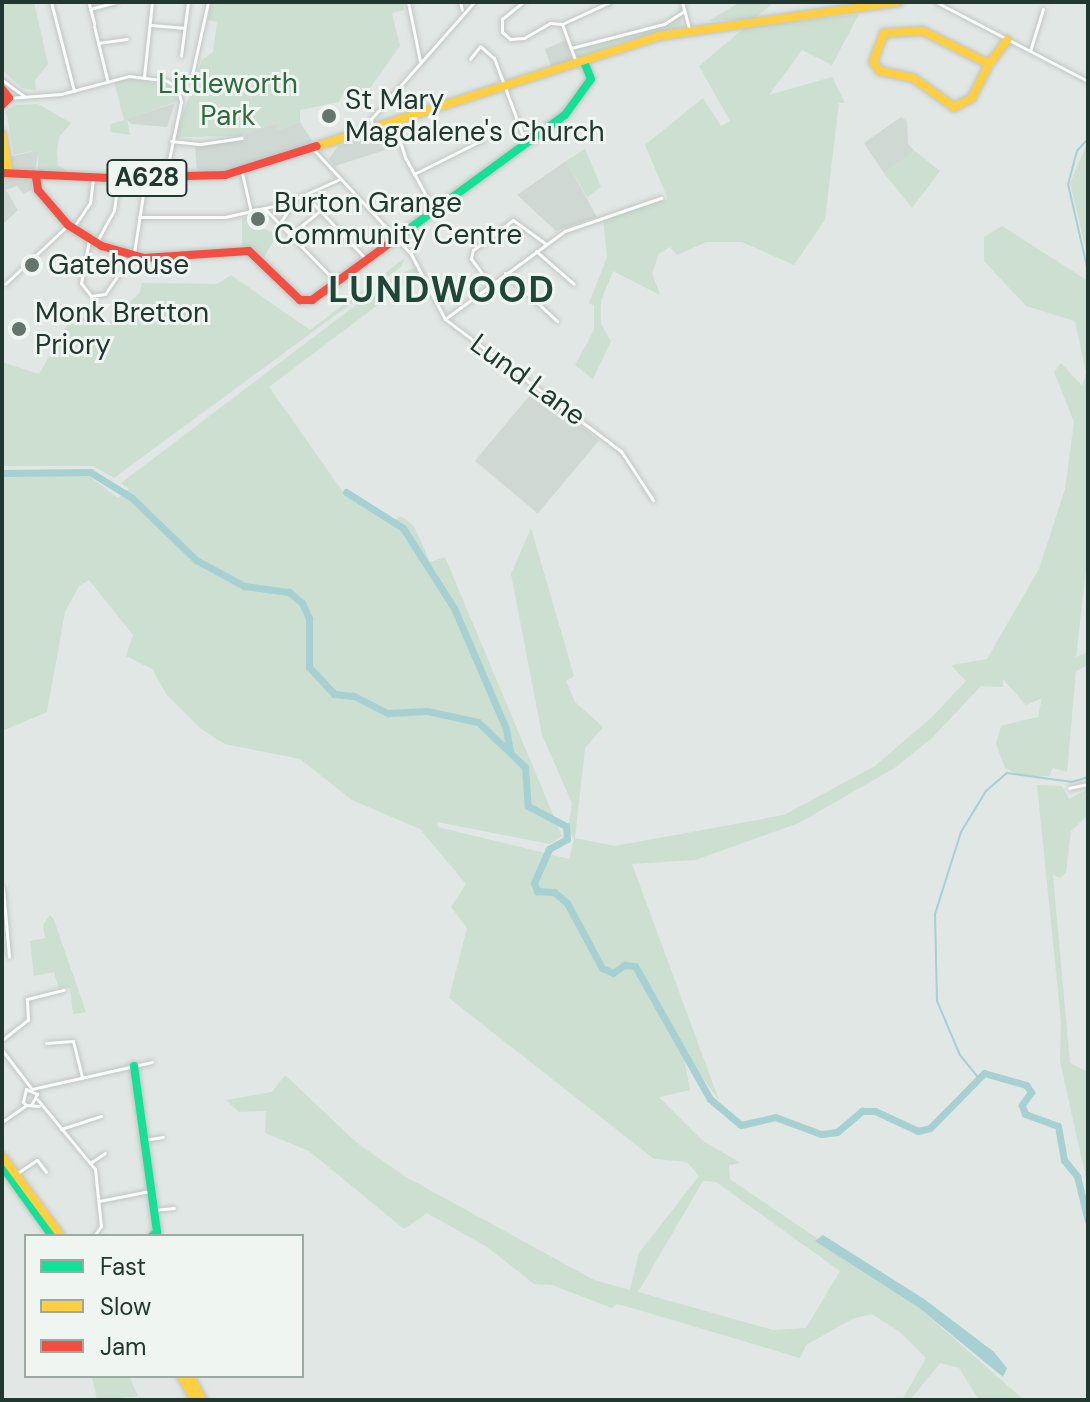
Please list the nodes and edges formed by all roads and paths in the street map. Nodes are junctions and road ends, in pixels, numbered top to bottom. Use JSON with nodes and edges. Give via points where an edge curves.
{"nodes":[{"id":1,"x":51,"y":2,"type":"edge"},
{"id":2,"x":152,"y":2,"type":"edge"},
{"id":3,"x":188,"y":2,"type":"edge"},
{"id":4,"x":208,"y":2,"type":"edge"},
{"id":5,"x":408,"y":2,"type":"edge"},
{"id":6,"x":460,"y":2,"type":"edge"},
{"id":7,"x":474,"y":2,"type":"edge"},
{"id":8,"x":523,"y":2,"type":"edge"},
{"id":9,"x":610,"y":2,"type":"edge"},
{"id":10,"x":682,"y":2,"type":"edge"},
{"id":11,"x":899,"y":2,"type":"edge"},
{"id":12,"x":936,"y":2,"type":"edge"},
{"id":13,"x":115,"y":3,"type":"edge"},
{"id":14,"x":1043,"y":9,"type":"dead end"},
{"id":15,"x":462,"y":10,"type":"junction"},
{"id":16,"x":684,"y":11,"type":"junction"},
{"id":17,"x":116,"y":12,"type":"dead end"},
{"id":18,"x":562,"y":24,"type":"junction"},
{"id":19,"x":151,"y":25,"type":"junction"},
{"id":20,"x":184,"y":28,"type":"junction"},
{"id":21,"x":689,"y":30,"type":"junction"},
{"id":22,"x":127,"y":39,"type":"dead end"},
{"id":23,"x":485,"y":40,"type":"dead end"},
{"id":24,"x":1007,"y":40,"type":"junction"},
{"id":25,"x":98,"y":43,"type":"junction"},
{"id":26,"x":480,"y":46,"type":"junction"},
{"id":27,"x":571,"y":48,"type":"junction"},
{"id":28,"x":1030,"y":51,"type":"junction"},
{"id":29,"x":181,"y":56,"type":"dead end"},
{"id":30,"x":470,"y":59,"type":"dead end"},
{"id":31,"x":420,"y":61,"type":"junction"},
{"id":32,"x":581,"y":64,"type":"junction"},
{"id":33,"x":989,"y":64,"type":"junction"},
{"id":34,"x":144,"y":77,"type":"junction"},
{"id":35,"x":107,"y":79,"type":"junction"},
{"id":36,"x":2,"y":80,"type":"edge"},
{"id":37,"x":1088,"y":81,"type":"edge"},
{"id":38,"x":178,"y":88,"type":"junction"},
{"id":39,"x":504,"y":88,"type":"junction"},
{"id":40,"x":2,"y":89,"type":"edge"},
{"id":41,"x":74,"y":91,"type":"junction"},
{"id":42,"x":34,"y":98,"type":"junction"},
{"id":43,"x":5,"y":102,"type":"edge"},
{"id":44,"x":394,"y":123,"type":"junction"},
{"id":45,"x":372,"y":130,"type":"junction"},
{"id":46,"x":2,"y":134,"type":"edge"},
{"id":47,"x":242,"y":138,"type":"dead end"},
{"id":48,"x":484,"y":139,"type":"dead end"},
{"id":49,"x":171,"y":141,"type":"junction"},
{"id":50,"x":526,"y":144,"type":"junction"},
{"id":51,"x":313,"y":149,"type":"junction"},
{"id":52,"x":241,"y":171,"type":"junction"},
{"id":53,"x":6,"y":173,"type":"edge"},
{"id":54,"x":414,"y":174,"type":"junction"},
{"id":55,"x":36,"y":177,"type":"junction"},
{"id":56,"x":93,"y":178,"type":"junction"},
{"id":57,"x":118,"y":178,"type":"junction"},
{"id":58,"x":166,"y":178,"type":"junction"},
{"id":59,"x":341,"y":179,"type":"junction"},
{"id":60,"x":2,"y":182,"type":"edge"},
{"id":61,"x":145,"y":182,"type":"dead end"},
{"id":62,"x":306,"y":196,"type":"junction"},
{"id":63,"x":661,"y":198,"type":"dead end"},
{"id":64,"x":290,"y":208,"type":"dead end"},
{"id":65,"x":265,"y":209,"type":"junction"},
{"id":66,"x":320,"y":211,"type":"junction"},
{"id":67,"x":251,"y":212,"type":"junction"},
{"id":68,"x":435,"y":212,"type":"junction"},
{"id":69,"x":139,"y":217,"type":"junction"},
{"id":70,"x":279,"y":224,"type":"junction"},
{"id":71,"x":70,"y":227,"type":"junction"},
{"id":72,"x":290,"y":235,"type":"junction"},
{"id":73,"x":398,"y":238,"type":"junction"},
{"id":74,"x":92,"y":242,"type":"junction"},
{"id":75,"x":546,"y":244,"type":"junction"},
{"id":76,"x":536,"y":251,"type":"junction"},
{"id":77,"x":132,"y":257,"type":"junction"},
{"id":78,"x":368,"y":261,"type":"junction"},
{"id":79,"x":505,"y":273,"type":"junction"},
{"id":80,"x":337,"y":283,"type":"junction"},
{"id":81,"x":5,"y":284,"type":"dead end"},
{"id":82,"x":574,"y":284,"type":"dead end"},
{"id":83,"x":491,"y":286,"type":"junction"},
{"id":84,"x":445,"y":319,"type":"junction"},
{"id":85,"x":557,"y":321,"type":"dead end"},
{"id":86,"x":653,"y":500,"type":"dead end"},
{"id":87,"x":1088,"y":784,"type":"edge"},
{"id":88,"x":1069,"y":788,"type":"dead end"},
{"id":89,"x":3,"y":888,"type":"edge"},
{"id":90,"x":4,"y":940,"type":"edge"},
{"id":91,"x":9,"y":957,"type":"dead end"},
{"id":92,"x":26,"y":990,"type":"dead end"},
{"id":93,"x":64,"y":990,"type":"dead end"},
{"id":94,"x":27,"y":999,"type":"junction"},
{"id":95,"x":2,"y":1040,"type":"edge"},
{"id":96,"x":48,"y":1044,"type":"dead end"},
{"id":97,"x":2,"y":1050,"type":"edge"},
{"id":98,"x":152,"y":1062,"type":"dead end"},
{"id":99,"x":134,"y":1066,"type":"junction"},
{"id":100,"x":21,"y":1078,"type":"junction"},
{"id":101,"x":82,"y":1078,"type":"junction"},
{"id":102,"x":44,"y":1087,"type":"junction"},
{"id":103,"x":31,"y":1089,"type":"junction"},
{"id":104,"x":21,"y":1095,"type":"junction"},
{"id":105,"x":37,"y":1098,"type":"junction"},
{"id":106,"x":30,"y":1105,"type":"junction"},
{"id":107,"x":43,"y":1108,"type":"junction"},
{"id":108,"x":15,"y":1111,"type":"junction"},
{"id":109,"x":101,"y":1116,"type":"dead end"},
{"id":110,"x":2,"y":1122,"type":"edge"},
{"id":111,"x":61,"y":1129,"type":"junction"},
{"id":112,"x":163,"y":1137,"type":"dead end"},
{"id":113,"x":144,"y":1140,"type":"junction"},
{"id":114,"x":105,"y":1153,"type":"dead end"},
{"id":115,"x":2,"y":1156,"type":"edge"},
{"id":116,"x":90,"y":1163,"type":"junction"},
{"id":117,"x":2,"y":1166,"type":"edge"},
{"id":118,"x":46,"y":1172,"type":"dead end"},
{"id":119,"x":15,"y":1174,"type":"junction"},
{"id":120,"x":151,"y":1190,"type":"junction"},
{"id":121,"x":22,"y":1191,"type":"junction"},
{"id":122,"x":99,"y":1201,"type":"junction"},
{"id":123,"x":174,"y":1208,"type":"dead end"},
{"id":124,"x":154,"y":1210,"type":"junction"},
{"id":125,"x":51,"y":1234,"type":"edge"},
{"id":126,"x":59,"y":1234,"type":"edge"},
{"id":127,"x":95,"y":1234,"type":"edge"},
{"id":128,"x":155,"y":1234,"type":"edge"},
{"id":129,"x":183,"y":1378,"type":"edge"},
{"id":130,"x":191,"y":1378,"type":"edge"},
{"id":131,"x":200,"y":1398,"type":"edge"}],
"edges":[{"from":1,"to":41,"type":"street"},
{"from":2,"to":19,"type":"street"},
{"from":3,"to":20,"type":"street"},
{"from":4,"to":38,"type":"street","via":[[192,75]]},
{"from":5,"to":31,"type":"street"},
{"from":6,"to":15,"type":"street"},
{"from":7,"to":15,"type":"street"},
{"from":8,"to":18,"type":"street","via":[[502,19],[502,32],[510,39],[520,40],[550,23]]},
{"from":9,"to":18,"type":"street"},
{"from":10,"to":16,"type":"street"},
{"from":11,"to":21,"type":"main road","number":"A628","via":[[812,19]]},
{"from":12,"to":24,"type":"street"},
{"from":13,"to":17,"type":"street"},
{"from":13,"to":25,"type":"street","via":[[90,7]]},
{"from":14,"to":28,"type":"street"},
{"from":15,"to":31,"type":"street","via":[[443,42]]},
{"from":16,"to":21,"type":"street"},
{"from":16,"to":27,"type":"street","via":[[664,24]]},
{"from":18,"to":27,"type":"street"},
{"from":19,"to":20,"type":"street"},
{"from":19,"to":34,"type":"street"},
{"from":20,"to":29,"type":"street"},
{"from":21,"to":32,"type":"main road","number":"A628"},
{"from":22,"to":25,"type":"street"},
{"from":23,"to":26,"type":"street"},
{"from":24,"to":28,"type":"street"},
{"from":24,"to":33,"type":"main road"},
{"from":25,"to":35,"type":"street"},
{"from":26,"to":30,"type":"street"},
{"from":26,"to":39,"type":"street","via":[[494,58]]},
{"from":27,"to":32,"type":"street"},
{"from":28,"to":37,"type":"street"},
{"from":31,"to":45,"type":"street","via":[[419,69],[371,119]]},
{"from":32,"to":39,"type":"main road","number":"A628"},
{"from":32,"to":50,"type":"main road","via":[[591,79],[578,102]]},
{"from":33,"to":33,"type":"main road","via":[[936,36],[908,29],[880,36],[873,62],[880,71],[913,78],[954,107],[972,98]]},
{"from":34,"to":35,"type":"street"},
{"from":34,"to":38,"type":"street"},
{"from":35,"to":41,"type":"street"},
{"from":36,"to":42,"type":"street","via":[[17,94]]},
{"from":38,"to":49,"type":"street","via":[[181,102]]},
{"from":39,"to":44,"type":"main road","number":"A628"},
{"from":39,"to":50,"type":"street"},
{"from":40,"to":43,"type":"main road"},
{"from":41,"to":42,"type":"street"},
{"from":42,"to":43,"type":"street"},
{"from":44,"to":45,"type":"main road","number":"A628"},
{"from":44,"to":54,"type":"street"},
{"from":45,"to":51,"type":"main road","number":"A628"},
{"from":46,"to":53,"type":"main road"},
{"from":47,"to":49,"type":"street","via":[[201,144]]},
{"from":48,"to":54,"type":"street"},
{"from":49,"to":58,"type":"street"},
{"from":50,"to":68,"type":"main road"},
{"from":51,"to":52,"type":"main road","number":"A628"},
{"from":51,"to":59,"type":"street","name":"Lund Lane"},
{"from":52,"to":58,"type":"main road","number":"A628"},
{"from":52,"to":67,"type":"street"},
{"from":53,"to":55,"type":"main road","number":"A628"},
{"from":53,"to":60,"type":"main road"},
{"from":54,"to":68,"type":"street"},
{"from":55,"to":56,"type":"main road","number":"A628"},
{"from":55,"to":71,"type":"main road","via":[[38,190]]},
{"from":56,"to":57,"type":"main road","number":"A628"},
{"from":56,"to":71,"type":"street","via":[[90,203]]},
{"from":57,"to":58,"type":"main road","number":"A628"},
{"from":57,"to":74,"type":"street","via":[[114,210]]},
{"from":59,"to":62,"type":"street"},
{"from":59,"to":73,"type":"street","name":"Lund Lane"},
{"from":61,"to":69,"type":"street"},
{"from":62,"to":65,"type":"street"},
{"from":62,"to":66,"type":"street"},
{"from":63,"to":75,"type":"street","via":[[565,231]]},
{"from":64,"to":70,"type":"street"},
{"from":65,"to":67,"type":"street"},
{"from":65,"to":70,"type":"street"},
{"from":66,"to":72,"type":"street"},
{"from":66,"to":78,"type":"street"},
{"from":67,"to":69,"type":"street","via":[[181,220]]},
{"from":68,"to":73,"type":"main road"},
{"from":69,"to":77,"type":"street"},
{"from":70,"to":72,"type":"street"},
{"from":71,"to":74,"type":"main road"},
{"from":71,"to":81,"type":"street"},
{"from":72,"to":80,"type":"street"},
{"from":73,"to":78,"type":"main road"},
{"from":73,"to":84,"type":"street","name":"Lund Lane"},
{"from":74,"to":77,"type":"main road"},
{"from":74,"to":77,"type":"street","via":[[81,283],[91,296],[105,294]]},
{"from":75,"to":76,"type":"street"},
{"from":75,"to":83,"type":"street","via":[[516,220],[509,222],[473,250],[471,258]]},
{"from":76,"to":79,"type":"street"},
{"from":76,"to":82,"type":"street"},
{"from":77,"to":80,"type":"main road","via":[[249,251],[307,301]]},
{"from":78,"to":80,"type":"main road"},
{"from":79,"to":83,"type":"street"},
{"from":79,"to":85,"type":"street"},
{"from":83,"to":84,"type":"street"},
{"from":84,"to":86,"type":"street","name":"Lund Lane","via":[[621,451]]},
{"from":87,"to":88,"type":"street"},
{"from":89,"to":90,"type":"street"},
{"from":90,"to":91,"type":"street"},
{"from":92,"to":94,"type":"street"},
{"from":93,"to":94,"type":"street"},
{"from":94,"to":95,"type":"street","via":[[28,1020]]},
{"from":96,"to":101,"type":"street","via":[[56,1038],[73,1041]]},
{"from":97,"to":100,"type":"street"},
{"from":98,"to":99,"type":"street"},
{"from":99,"to":101,"type":"street"},
{"from":99,"to":113,"type":"main road"},
{"from":100,"to":103,"type":"street"},
{"from":100,"to":104,"type":"street"},
{"from":101,"to":102,"type":"street"},
{"from":102,"to":103,"type":"street"},
{"from":102,"to":105,"type":"street"},
{"from":103,"to":104,"type":"street"},
{"from":103,"to":105,"type":"street"},
{"from":104,"to":106,"type":"street"},
{"from":104,"to":108,"type":"street"},
{"from":105,"to":106,"type":"street"},
{"from":105,"to":107,"type":"street"},
{"from":106,"to":107,"type":"street"},
{"from":106,"to":108,"type":"street"},
{"from":107,"to":111,"type":"street"},
{"from":108,"to":110,"type":"street"},
{"from":109,"to":111,"type":"street"},
{"from":111,"to":116,"type":"street"},
{"from":112,"to":113,"type":"street"},
{"from":113,"to":120,"type":"main road"},
{"from":114,"to":116,"type":"street"},
{"from":115,"to":119,"type":"main road"},
{"from":116,"to":122,"type":"street"},
{"from":117,"to":121,"type":"main road"},
{"from":118,"to":119,"type":"street","via":[[36,1158]]},
{"from":119,"to":121,"type":"main road"},
{"from":120,"to":122,"type":"street"},
{"from":120,"to":124,"type":"main road"},
{"from":121,"to":125,"type":"main road"},
{"from":121,"to":126,"type":"main road"},
{"from":122,"to":127,"type":"street","via":[[101,1226]]},
{"from":123,"to":124,"type":"street"},
{"from":124,"to":128,"type":"main road"},
{"from":129,"to":131,"type":"main road"},
{"from":130,"to":131,"type":"main road"}]}
